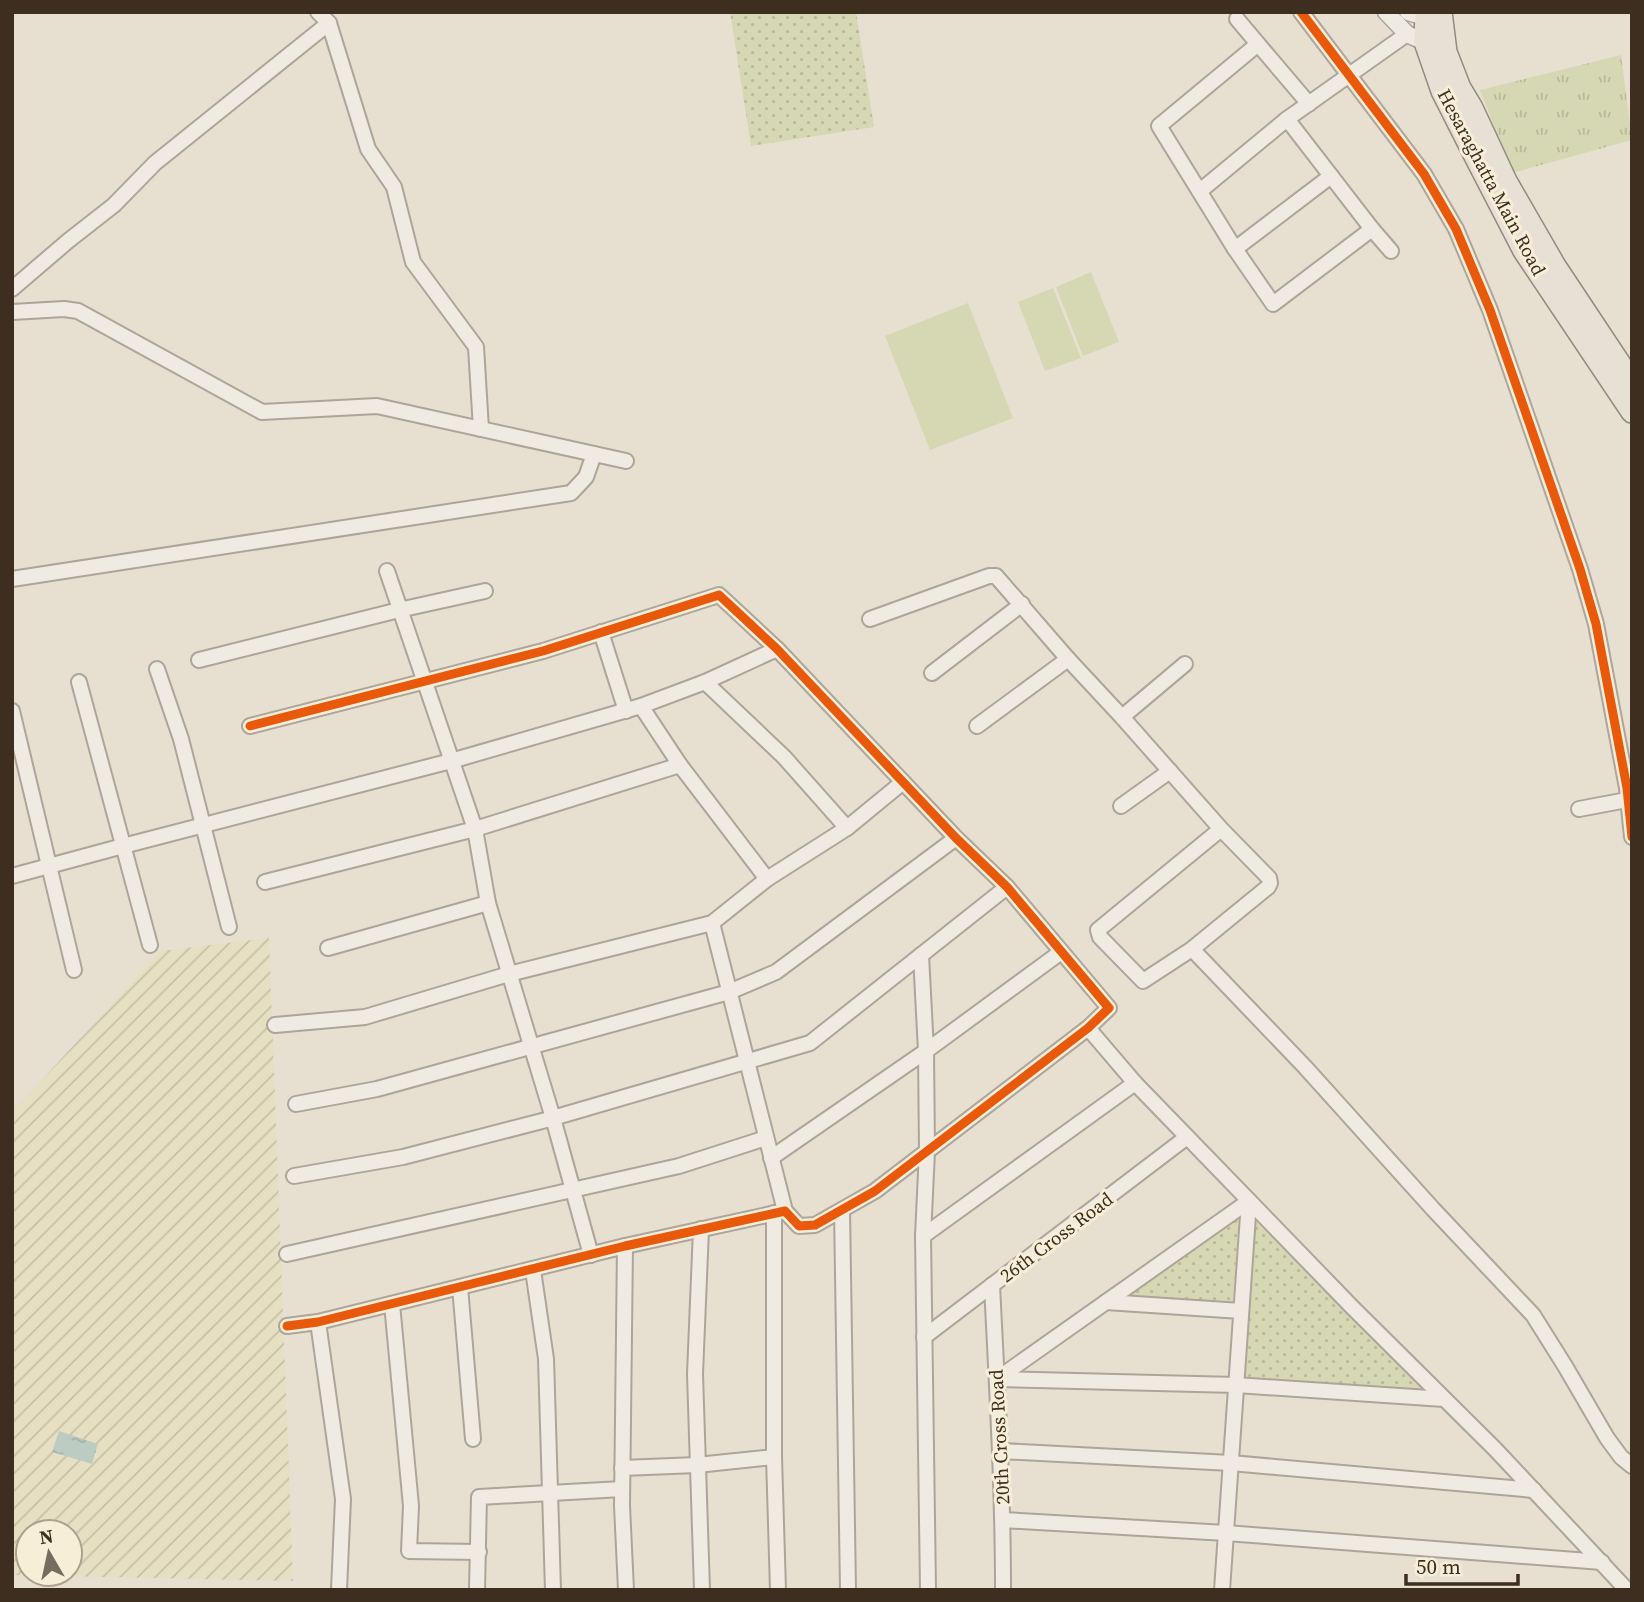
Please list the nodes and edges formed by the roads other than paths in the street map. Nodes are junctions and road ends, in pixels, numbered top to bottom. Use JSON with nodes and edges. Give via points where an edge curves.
{"nodes":[{"id":1,"x":318,"y":12,"type":"edge"},
{"id":2,"x":1301,"y":12,"type":"edge"},
{"id":3,"x":1386,"y":12,"type":"edge"},
{"id":4,"x":1428,"y":14,"type":"edge"},
{"id":5,"x":1237,"y":19,"type":"dead end"},
{"id":6,"x":329,"y":23,"type":"junction"},
{"id":7,"x":1416,"y":38,"type":"junction"},
{"id":8,"x":1258,"y":44,"type":"junction"},
{"id":9,"x":1446,"y":52,"type":"junction"},
{"id":10,"x":1348,"y":75,"type":"junction"},
{"id":11,"x":1308,"y":104,"type":"junction"},
{"id":12,"x":1287,"y":119,"type":"junction"},
{"id":13,"x":1331,"y":176,"type":"junction"},
{"id":14,"x":1200,"y":191,"type":"junction"},
{"id":15,"x":1372,"y":229,"type":"junction"},
{"id":16,"x":1235,"y":249,"type":"junction"},
{"id":17,"x":1391,"y":251,"type":"dead end"},
{"id":18,"x":12,"y":289,"type":"edge"},
{"id":19,"x":12,"y":312,"type":"edge"},
{"id":20,"x":1632,"y":382,"type":"edge"},
{"id":21,"x":1632,"y":412,"type":"edge"},
{"id":22,"x":481,"y":429,"type":"junction"},
{"id":23,"x":594,"y":454,"type":"junction"},
{"id":24,"x":626,"y":461,"type":"dead end"},
{"id":25,"x":387,"y":571,"type":"dead end"},
{"id":26,"x":12,"y":579,"type":"edge"},
{"id":27,"x":485,"y":592,"type":"dead end"},
{"id":28,"x":1021,"y":604,"type":"junction"},
{"id":29,"x":400,"y":610,"type":"junction"},
{"id":30,"x":870,"y":620,"type":"dead end"},
{"id":31,"x":601,"y":632,"type":"junction"},
{"id":32,"x":777,"y":649,"type":"junction"},
{"id":33,"x":1068,"y":659,"type":"junction"},
{"id":34,"x":199,"y":660,"type":"dead end"},
{"id":35,"x":1185,"y":664,"type":"dead end"},
{"id":36,"x":157,"y":669,"type":"dead end"},
{"id":37,"x":932,"y":673,"type":"dead end"},
{"id":38,"x":424,"y":681,"type":"junction"},
{"id":39,"x":79,"y":682,"type":"dead end"},
{"id":40,"x":705,"y":682,"type":"junction"},
{"id":41,"x":641,"y":706,"type":"junction"},
{"id":42,"x":12,"y":711,"type":"edge"},
{"id":43,"x":626,"y":711,"type":"junction"},
{"id":44,"x":1122,"y":717,"type":"junction"},
{"id":45,"x":250,"y":726,"type":"dead end"},
{"id":46,"x":977,"y":726,"type":"dead end"},
{"id":47,"x":451,"y":761,"type":"junction"},
{"id":48,"x":680,"y":765,"type":"junction"},
{"id":49,"x":1170,"y":771,"type":"junction"},
{"id":50,"x":903,"y":782,"type":"junction"},
{"id":51,"x":1630,"y":799,"type":"edge"},
{"id":52,"x":1121,"y":806,"type":"dead end"},
{"id":53,"x":1578,"y":809,"type":"dead end"},
{"id":54,"x":204,"y":825,"type":"junction"},
{"id":55,"x":847,"y":828,"type":"junction"},
{"id":56,"x":475,"y":829,"type":"junction"},
{"id":57,"x":1221,"y":829,"type":"junction"},
{"id":58,"x":1632,"y":837,"type":"edge"},
{"id":59,"x":956,"y":838,"type":"junction"},
{"id":60,"x":123,"y":846,"type":"junction"},
{"id":61,"x":50,"y":866,"type":"junction"},
{"id":62,"x":12,"y":876,"type":"edge"},
{"id":63,"x":766,"y":879,"type":"junction"},
{"id":64,"x":265,"y":882,"type":"dead end"},
{"id":65,"x":1007,"y":887,"type":"junction"},
{"id":66,"x":488,"y":903,"type":"junction"},
{"id":67,"x":712,"y":923,"type":"junction"},
{"id":68,"x":229,"y":927,"type":"dead end"},
{"id":69,"x":150,"y":945,"type":"dead end"},
{"id":70,"x":328,"y":948,"type":"dead end"},
{"id":71,"x":1192,"y":949,"type":"junction"},
{"id":72,"x":1061,"y":953,"type":"junction"},
{"id":73,"x":920,"y":955,"type":"junction"},
{"id":74,"x":74,"y":970,"type":"dead end"},
{"id":75,"x":509,"y":974,"type":"junction"},
{"id":76,"x":729,"y":992,"type":"junction"},
{"id":77,"x":275,"y":1025,"type":"dead end"},
{"id":78,"x":1088,"y":1028,"type":"junction"},
{"id":79,"x":531,"y":1046,"type":"junction"},
{"id":80,"x":926,"y":1051,"type":"junction"},
{"id":81,"x":747,"y":1063,"type":"junction"},
{"id":82,"x":1135,"y":1083,"type":"junction"},
{"id":83,"x":296,"y":1104,"type":"dead end"},
{"id":84,"x":553,"y":1118,"type":"junction"},
{"id":85,"x":1187,"y":1137,"type":"junction"},
{"id":86,"x":766,"y":1138,"type":"junction"},
{"id":87,"x":927,"y":1151,"type":"junction"},
{"id":88,"x":771,"y":1158,"type":"junction"},
{"id":89,"x":294,"y":1176,"type":"dead end"},
{"id":90,"x":573,"y":1189,"type":"junction"},
{"id":91,"x":1249,"y":1201,"type":"junction"},
{"id":92,"x":842,"y":1210,"type":"junction"},
{"id":93,"x":780,"y":1212,"type":"junction"},
{"id":94,"x":701,"y":1229,"type":"junction"},
{"id":95,"x":923,"y":1236,"type":"junction"},
{"id":96,"x":625,"y":1246,"type":"junction"},
{"id":97,"x":287,"y":1254,"type":"dead end"},
{"id":98,"x":591,"y":1255,"type":"junction"},
{"id":99,"x":533,"y":1270,"type":"junction"},
{"id":100,"x":992,"y":1285,"type":"junction"},
{"id":101,"x":460,"y":1287,"type":"junction"},
{"id":102,"x":1106,"y":1302,"type":"junction"},
{"id":103,"x":392,"y":1304,"type":"junction"},
{"id":104,"x":1241,"y":1311,"type":"junction"},
{"id":105,"x":318,"y":1322,"type":"junction"},
{"id":106,"x":287,"y":1326,"type":"dead end"},
{"id":107,"x":924,"y":1337,"type":"junction"},
{"id":108,"x":997,"y":1379,"type":"junction"},
{"id":109,"x":1236,"y":1385,"type":"junction"},
{"id":110,"x":1444,"y":1399,"type":"junction"},
{"id":111,"x":473,"y":1439,"type":"dead end"},
{"id":112,"x":1001,"y":1451,"type":"junction"},
{"id":113,"x":774,"y":1457,"type":"junction"},
{"id":114,"x":1231,"y":1463,"type":"junction"},
{"id":115,"x":697,"y":1465,"type":"junction"},
{"id":116,"x":1632,"y":1466,"type":"edge"},
{"id":117,"x":622,"y":1468,"type":"junction"},
{"id":118,"x":622,"y":1489,"type":"junction"},
{"id":119,"x":1534,"y":1490,"type":"junction"},
{"id":120,"x":551,"y":1493,"type":"junction"},
{"id":121,"x":1003,"y":1520,"type":"junction"},
{"id":122,"x":1226,"y":1533,"type":"junction"},
{"id":123,"x":479,"y":1552,"type":"junction"},
{"id":124,"x":1602,"y":1562,"type":"junction"},
{"id":125,"x":339,"y":1590,"type":"edge"},
{"id":126,"x":477,"y":1590,"type":"edge"},
{"id":127,"x":553,"y":1590,"type":"edge"},
{"id":128,"x":626,"y":1590,"type":"edge"},
{"id":129,"x":702,"y":1590,"type":"edge"},
{"id":130,"x":778,"y":1590,"type":"edge"},
{"id":131,"x":848,"y":1590,"type":"edge"},
{"id":132,"x":928,"y":1590,"type":"edge"},
{"id":133,"x":1003,"y":1590,"type":"edge"},
{"id":134,"x":1222,"y":1590,"type":"edge"},
{"id":135,"x":1627,"y":1590,"type":"edge"}],
"edges":[{"from":1,"to":6,"type":"street"},
{"from":2,"to":10,"type":"street"},
{"from":3,"to":7,"type":"street"},
{"from":4,"to":7,"type":"main road","name":"Hesaraghatta Main Road"},
{"from":4,"to":9,"type":"main road","name":"Hesaraghatta Main Road"},
{"from":5,"to":8,"type":"street"},
{"from":6,"to":18,"type":"street","via":[[155,163],[114,205]]},
{"from":6,"to":22,"type":"street","via":[[368,149],[394,187],[413,262],[476,347]]},
{"from":7,"to":9,"type":"street"},
{"from":7,"to":10,"type":"street"},
{"from":7,"to":21,"type":"main road","name":"Hesaraghatta Main Road","via":[[1524,251]]},
{"from":8,"to":11,"type":"street"},
{"from":8,"to":14,"type":"street","via":[[1159,126]]},
{"from":9,"to":20,"type":"main road","name":"Hesaraghatta Main Road","via":[[1506,181],[1555,266]]},
{"from":10,"to":11,"type":"street"},
{"from":10,"to":51,"type":"street","via":[[1424,174],[1456,229],[1490,310],[1596,624]]},
{"from":11,"to":12,"type":"street"},
{"from":12,"to":13,"type":"street"},
{"from":12,"to":14,"type":"street"},
{"from":13,"to":15,"type":"street"},
{"from":13,"to":16,"type":"street"},
{"from":14,"to":16,"type":"street"},
{"from":15,"to":16,"type":"street","via":[[1273,304]]},
{"from":15,"to":17,"type":"street"},
{"from":19,"to":22,"type":"street","via":[[78,311],[262,412],[377,406]]},
{"from":22,"to":23,"type":"street"},
{"from":23,"to":24,"type":"street"},
{"from":23,"to":26,"type":"street","via":[[586,477],[571,494]]},
{"from":25,"to":29,"type":"street"},
{"from":27,"to":29,"type":"street"},
{"from":28,"to":30,"type":"street","via":[[993,576]]},
{"from":28,"to":33,"type":"street"},
{"from":28,"to":37,"type":"street"},
{"from":29,"to":34,"type":"street"},
{"from":29,"to":38,"type":"street"},
{"from":31,"to":32,"type":"street","via":[[719,594]]},
{"from":31,"to":38,"type":"street"},
{"from":31,"to":43,"type":"street"},
{"from":32,"to":40,"type":"street"},
{"from":32,"to":50,"type":"street"},
{"from":33,"to":44,"type":"street"},
{"from":33,"to":46,"type":"street"},
{"from":35,"to":44,"type":"street"},
{"from":36,"to":54,"type":"street"},
{"from":38,"to":45,"type":"street"},
{"from":38,"to":47,"type":"street"},
{"from":39,"to":60,"type":"street"},
{"from":40,"to":41,"type":"street"},
{"from":40,"to":55,"type":"street","via":[[784,757]]},
{"from":41,"to":43,"type":"street"},
{"from":41,"to":48,"type":"street"},
{"from":42,"to":61,"type":"street"},
{"from":43,"to":47,"type":"street"},
{"from":44,"to":49,"type":"street"},
{"from":47,"to":54,"type":"street"},
{"from":47,"to":56,"type":"street"},
{"from":48,"to":56,"type":"street"},
{"from":48,"to":63,"type":"street"},
{"from":49,"to":52,"type":"street"},
{"from":49,"to":57,"type":"street"},
{"from":50,"to":55,"type":"street"},
{"from":50,"to":59,"type":"street"},
{"from":51,"to":53,"type":"street"},
{"from":51,"to":58,"type":"street"},
{"from":54,"to":60,"type":"street"},
{"from":54,"to":68,"type":"street"},
{"from":55,"to":63,"type":"street"},
{"from":56,"to":64,"type":"street"},
{"from":56,"to":66,"type":"street"},
{"from":57,"to":71,"type":"street","via":[[1270,883]]},
{"from":57,"to":71,"type":"street","via":[[1098,930],[1143,981]]},
{"from":59,"to":65,"type":"street"},
{"from":59,"to":76,"type":"street","via":[[776,972]]},
{"from":60,"to":61,"type":"street"},
{"from":60,"to":69,"type":"street"},
{"from":61,"to":62,"type":"street"},
{"from":61,"to":74,"type":"street"},
{"from":63,"to":67,"type":"street"},
{"from":65,"to":72,"type":"street"},
{"from":65,"to":73,"type":"street"},
{"from":66,"to":70,"type":"street"},
{"from":66,"to":75,"type":"street"},
{"from":67,"to":75,"type":"street"},
{"from":67,"to":76,"type":"street"},
{"from":71,"to":116,"type":"street","via":[[1533,1315],[1607,1438]]},
{"from":72,"to":78,"type":"street","via":[[1109,1008]]},
{"from":72,"to":80,"type":"street"},
{"from":73,"to":80,"type":"street"},
{"from":73,"to":81,"type":"street","via":[[810,1043]]},
{"from":75,"to":77,"type":"street","via":[[365,1017]]},
{"from":75,"to":79,"type":"street"},
{"from":76,"to":79,"type":"street"},
{"from":76,"to":81,"type":"street"},
{"from":78,"to":82,"type":"street"},
{"from":78,"to":87,"type":"street"},
{"from":79,"to":83,"type":"street","via":[[377,1089]]},
{"from":79,"to":84,"type":"street"},
{"from":80,"to":87,"type":"street"},
{"from":80,"to":88,"type":"street"},
{"from":81,"to":84,"type":"street"},
{"from":81,"to":86,"type":"street"},
{"from":82,"to":85,"type":"street"},
{"from":82,"to":95,"type":"street"},
{"from":84,"to":89,"type":"street","via":[[403,1157]]},
{"from":84,"to":90,"type":"street"},
{"from":85,"to":91,"type":"street"},
{"from":85,"to":100,"type":"street","name":"26th Cross Road"},
{"from":86,"to":88,"type":"street"},
{"from":86,"to":90,"type":"street","via":[[679,1166]]},
{"from":87,"to":92,"type":"street"},
{"from":87,"to":95,"type":"street"},
{"from":88,"to":93,"type":"street"},
{"from":90,"to":97,"type":"street"},
{"from":90,"to":98,"type":"street"},
{"from":91,"to":102,"type":"street"},
{"from":91,"to":104,"type":"street"},
{"from":91,"to":110,"type":"street"},
{"from":92,"to":93,"type":"street","via":[[815,1225],[799,1226]]},
{"from":92,"to":131,"type":"street"},
{"from":93,"to":94,"type":"street"},
{"from":93,"to":113,"type":"street"},
{"from":94,"to":96,"type":"street"},
{"from":94,"to":115,"type":"street","via":[[695,1374]]},
{"from":95,"to":107,"type":"street"},
{"from":96,"to":98,"type":"street"},
{"from":96,"to":117,"type":"street"},
{"from":98,"to":99,"type":"street"},
{"from":99,"to":101,"type":"street"},
{"from":99,"to":120,"type":"street","via":[[546,1359]]},
{"from":100,"to":107,"type":"street","name":"26th Cross Road"},
{"from":100,"to":108,"type":"street","name":"20th Cross Road"},
{"from":101,"to":103,"type":"street"},
{"from":101,"to":111,"type":"street"},
{"from":102,"to":104,"type":"street"},
{"from":102,"to":108,"type":"street"},
{"from":103,"to":105,"type":"street"},
{"from":103,"to":123,"type":"street","via":[[411,1506],[409,1550]]},
{"from":104,"to":109,"type":"street"},
{"from":105,"to":106,"type":"street"},
{"from":105,"to":125,"type":"street","via":[[343,1499]]},
{"from":107,"to":132,"type":"street"},
{"from":108,"to":109,"type":"street"},
{"from":108,"to":112,"type":"street","name":"20th Cross Road"},
{"from":109,"to":110,"type":"street"},
{"from":109,"to":114,"type":"street"},
{"from":110,"to":119,"type":"street"},
{"from":112,"to":114,"type":"street"},
{"from":112,"to":121,"type":"street","name":"20th Cross Road"},
{"from":113,"to":115,"type":"street"},
{"from":113,"to":130,"type":"street"},
{"from":114,"to":119,"type":"street"},
{"from":114,"to":122,"type":"street"},
{"from":115,"to":117,"type":"street"},
{"from":115,"to":129,"type":"street"},
{"from":117,"to":118,"type":"street"},
{"from":118,"to":120,"type":"street"},
{"from":118,"to":128,"type":"street"},
{"from":119,"to":124,"type":"street"},
{"from":120,"to":123,"type":"street","via":[[479,1497]]},
{"from":120,"to":127,"type":"street"},
{"from":121,"to":122,"type":"street"},
{"from":121,"to":133,"type":"street","name":"20th Cross Road"},
{"from":122,"to":124,"type":"street"},
{"from":122,"to":134,"type":"street"},
{"from":123,"to":126,"type":"street"},
{"from":124,"to":135,"type":"street"}]}
